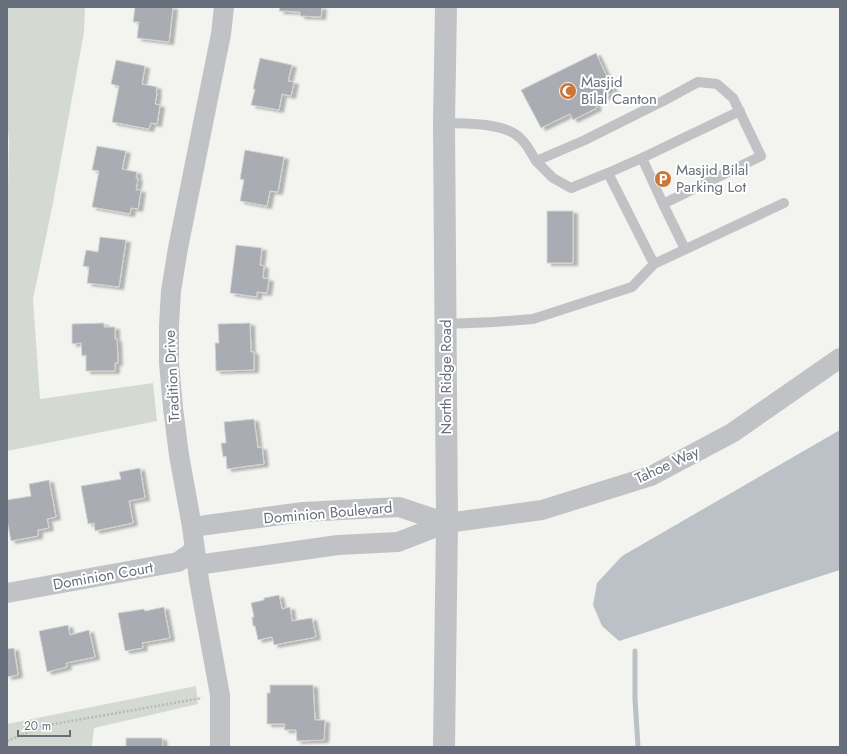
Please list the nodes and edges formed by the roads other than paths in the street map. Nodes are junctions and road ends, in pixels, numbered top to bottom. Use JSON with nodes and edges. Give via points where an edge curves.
{"nodes":[{"id":1,"x":224,"y":7,"type":"edge"},
{"id":2,"x":446,"y":7,"type":"edge"},
{"id":3,"x":740,"y":111,"type":"junction"},
{"id":4,"x":444,"y":123,"type":"junction"},
{"id":5,"x":642,"y":158,"type":"junction"},
{"id":6,"x":536,"y":161,"type":"junction"},
{"id":7,"x":608,"y":173,"type":"junction"},
{"id":8,"x":784,"y":203,"type":"dead end"},
{"id":9,"x":663,"y":204,"type":"junction"},
{"id":10,"x":685,"y":249,"type":"junction"},
{"id":11,"x":654,"y":264,"type":"junction"},
{"id":12,"x":445,"y":324,"type":"junction"},
{"id":13,"x":840,"y":358,"type":"edge"},
{"id":14,"x":447,"y":523,"type":"junction"},
{"id":15,"x":192,"y":527,"type":"junction"},
{"id":16,"x":196,"y":557,"type":"junction"},
{"id":17,"x":7,"y":593,"type":"edge"},
{"id":18,"x":220,"y":747,"type":"edge"},
{"id":19,"x":444,"y":747,"type":"edge"}],
"edges":[{"from":1,"to":15,"type":"street","name":"Tradition Drive","via":[[221,34],[171,291],[169,363],[172,408]]},
{"from":2,"to":4,"type":"street","name":"North Ridge Road"},
{"from":3,"to":5,"type":"lane"},
{"from":3,"to":6,"type":"lane","via":[[733,98],[717,84],[698,82],[585,140]]},
{"from":3,"to":9,"type":"lane","via":[[761,156]]},
{"from":4,"to":6,"type":"lane","via":[[496,126],[511,131],[520,138]]},
{"from":4,"to":12,"type":"street","name":"North Ridge Road"},
{"from":5,"to":7,"type":"lane"},
{"from":5,"to":9,"type":"lane"},
{"from":6,"to":7,"type":"lane","via":[[551,182],[571,188]]},
{"from":7,"to":11,"type":"lane"},
{"from":8,"to":10,"type":"lane"},
{"from":9,"to":10,"type":"lane"},
{"from":10,"to":11,"type":"lane"},
{"from":11,"to":12,"type":"lane","via":[[632,287],[533,319]]},
{"from":12,"to":14,"type":"street","name":"North Ridge Road"},
{"from":13,"to":14,"type":"street","name":"Tahoe Way","via":[[732,433],[651,476],[542,510]]},
{"from":14,"to":15,"type":"street","name":"Dominion Boulevard","via":[[399,507],[303,512]]},
{"from":14,"to":16,"type":"street","via":[[398,542]]},
{"from":14,"to":19,"type":"street","name":"North Ridge Road"},
{"from":15,"to":16,"type":"street","name":"Tradition Drive"},
{"from":16,"to":17,"type":"street","name":"Dominion Court"},
{"from":16,"to":18,"type":"street","name":"Tradition Drive","via":[[220,695]]}]}
